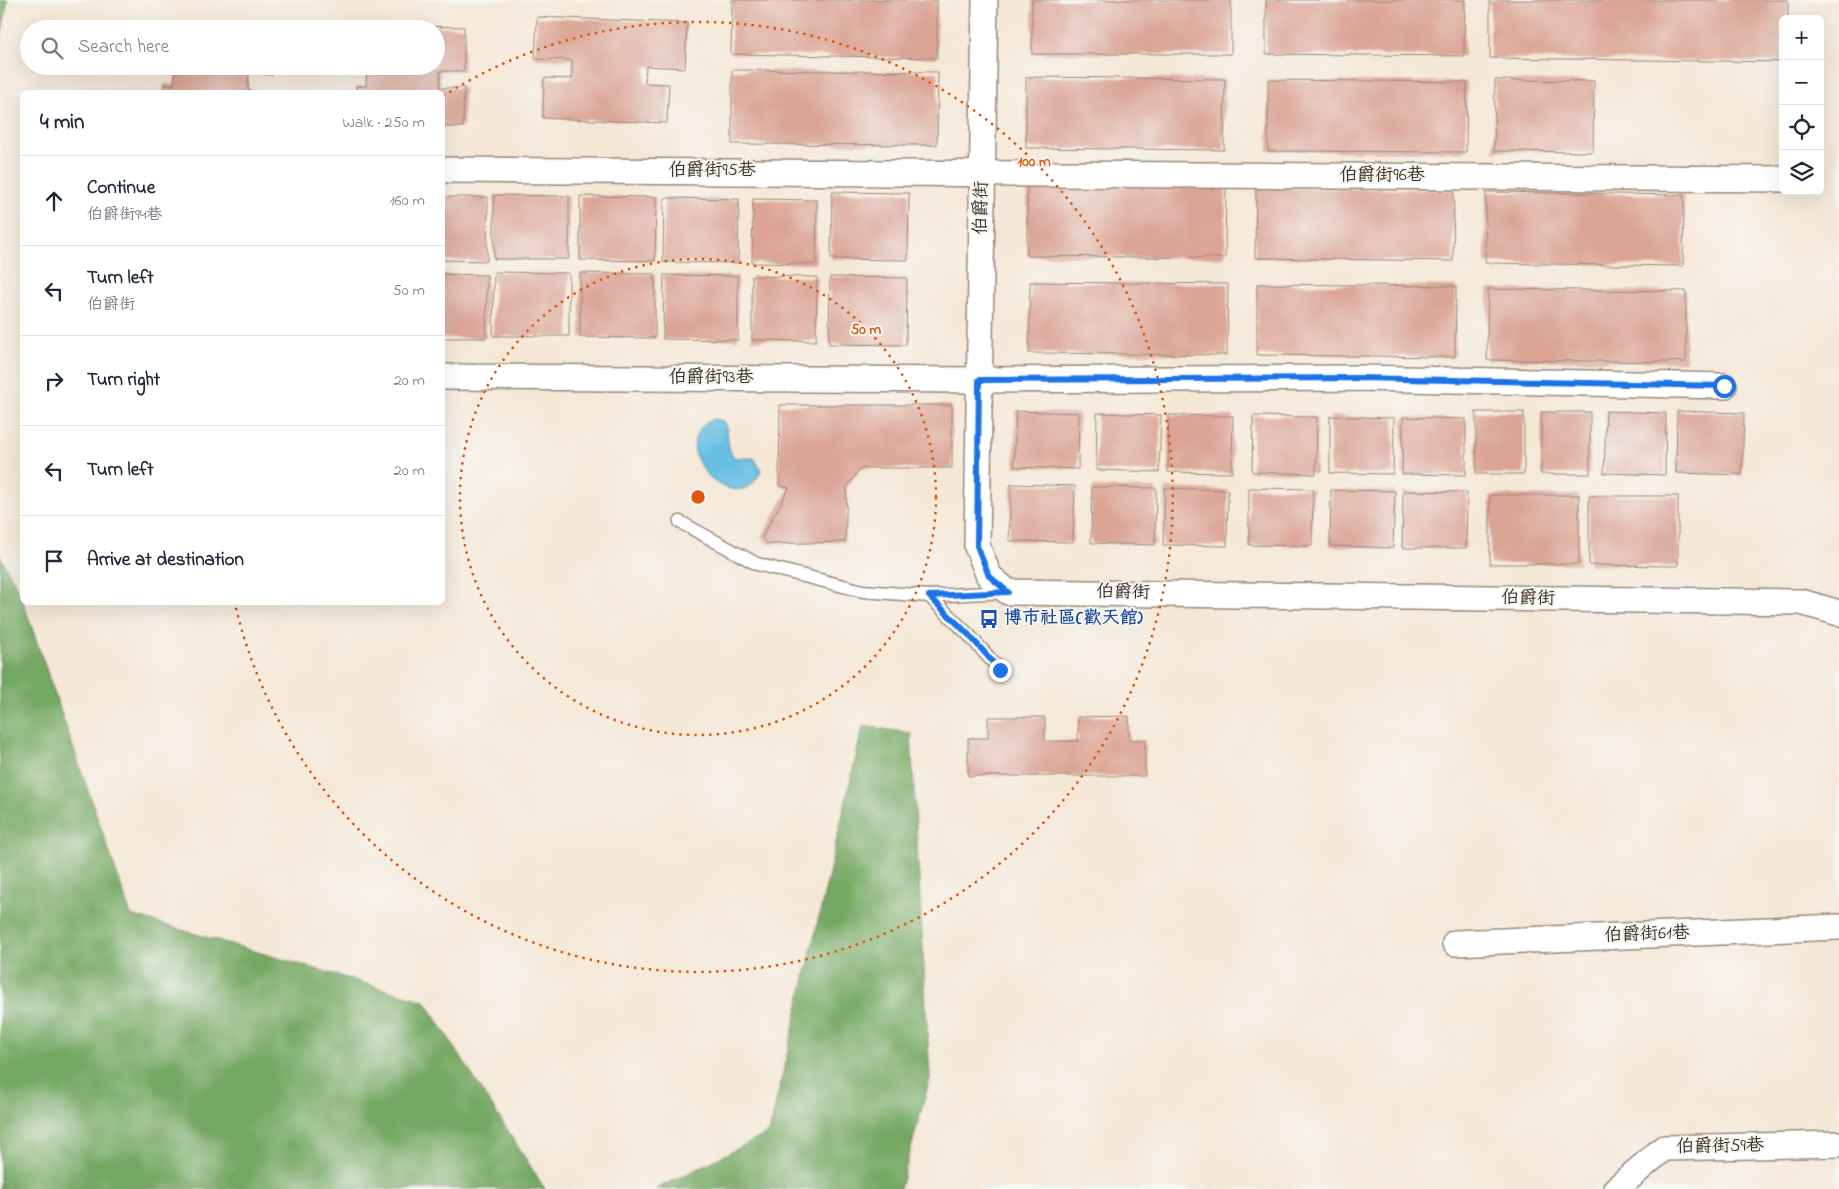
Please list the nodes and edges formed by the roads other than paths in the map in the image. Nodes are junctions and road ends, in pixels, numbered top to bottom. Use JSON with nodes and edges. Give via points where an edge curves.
{"nodes":[{"id":1,"x":985,"y":0,"type":"edge"},
{"id":2,"x":445,"y":170,"type":"edge"},
{"id":3,"x":982,"y":173,"type":"junction"},
{"id":4,"x":1779,"y":179,"type":"edge"},
{"id":5,"x":445,"y":377,"type":"edge"},
{"id":6,"x":979,"y":380,"type":"junction"},
{"id":7,"x":1724,"y":386,"type":"dead end"},
{"id":8,"x":680,"y":522,"type":"dead end"},
{"id":9,"x":1008,"y":592,"type":"junction"},
{"id":10,"x":929,"y":596,"type":"junction"},
{"id":11,"x":1839,"y":613,"type":"edge"},
{"id":12,"x":1000,"y":670,"type":"dead end"},
{"id":13,"x":1839,"y":927,"type":"edge"},
{"id":14,"x":1455,"y":943,"type":"dead end"},
{"id":15,"x":1839,"y":1144,"type":"edge"},
{"id":16,"x":1616,"y":1189,"type":"edge"}],
"edges":[{"from":1,"to":3,"type":"street","name":"伯爵街"},
{"from":2,"to":3,"type":"street","name":"伯爵街95巷"},
{"from":3,"to":4,"type":"street","name":"伯爵街96巷"},
{"from":3,"to":6,"type":"street","name":"伯爵街"},
{"from":5,"to":6,"type":"street","name":"伯爵街93巷"},
{"from":6,"to":7,"type":"street","name":"伯爵街93巷","via":[[1359,378]]},
{"from":6,"to":9,"type":"street","name":"伯爵街","via":[[977,546],[989,576]]},
{"from":8,"to":10,"type":"lane","via":[[757,564],[863,590]]},
{"from":9,"to":10,"type":"lane"},
{"from":9,"to":11,"type":"street","name":"伯爵街","via":[[1801,602]]},
{"from":10,"to":12,"type":"lane"},
{"from":13,"to":14,"type":"street","name":"伯爵街61巷"},
{"from":15,"to":16,"type":"street","name":"伯爵街59巷","via":[[1664,1148]]}]}
